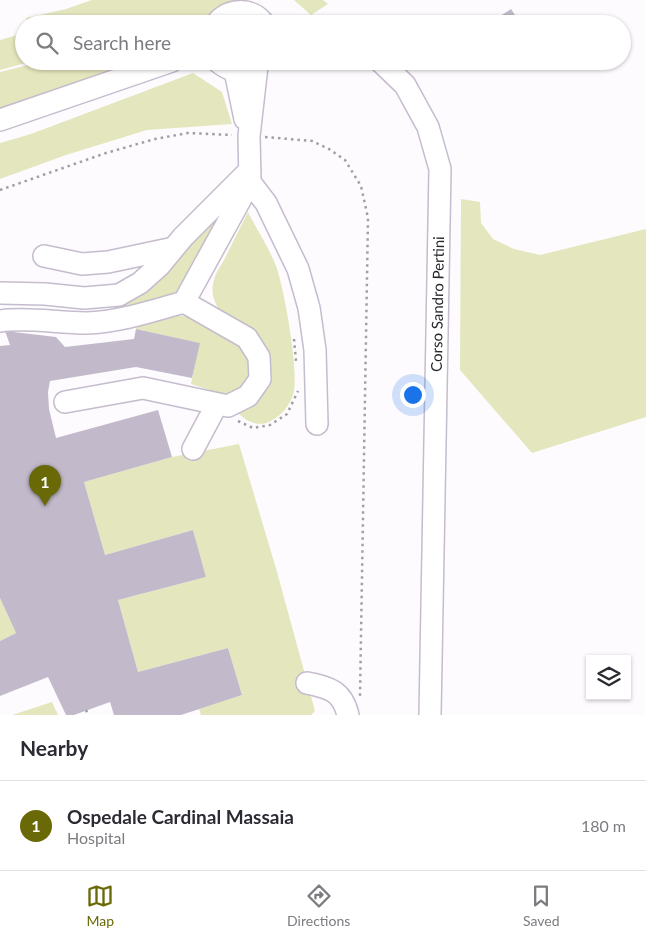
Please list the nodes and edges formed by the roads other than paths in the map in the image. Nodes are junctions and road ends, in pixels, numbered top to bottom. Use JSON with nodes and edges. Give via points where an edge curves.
{"nodes":[{"id":1,"x":226,"y":15,"type":"edge"},
{"id":2,"x":255,"y":15,"type":"edge"},
{"id":3,"x":146,"y":70,"type":"edge"},
{"id":4,"x":223,"y":70,"type":"edge"},
{"id":5,"x":259,"y":70,"type":"edge"},
{"id":6,"x":389,"y":70,"type":"edge"},
{"id":7,"x":0,"y":120,"type":"edge"},
{"id":8,"x":249,"y":136,"type":"junction"},
{"id":9,"x":250,"y":176,"type":"junction"},
{"id":10,"x":174,"y":248,"type":"junction"},
{"id":11,"x":44,"y":256,"type":"dead end"},
{"id":12,"x":0,"y":293,"type":"edge"},
{"id":13,"x":184,"y":302,"type":"junction"},
{"id":14,"x":0,"y":321,"type":"edge"},
{"id":15,"x":64,"y":402,"type":"dead end"},
{"id":16,"x":217,"y":404,"type":"junction"},
{"id":17,"x":317,"y":424,"type":"dead end"},
{"id":18,"x":193,"y":449,"type":"dead end"},
{"id":19,"x":307,"y":682,"type":"dead end"},
{"id":20,"x":348,"y":715,"type":"edge"},
{"id":21,"x":430,"y":715,"type":"edge"}],
"edges":[{"from":1,"to":2,"type":"street","via":[[236,11]]},
{"from":3,"to":7,"type":"street"},
{"from":4,"to":8,"type":"street"},
{"from":5,"to":8,"type":"street"},
{"from":6,"to":21,"type":"street","name":"Corso Sandro Pertini","via":[[405,85],[428,127],[440,169]]},
{"from":8,"to":9,"type":"street"},
{"from":9,"to":10,"type":"street"},
{"from":9,"to":13,"type":"street"},
{"from":9,"to":17,"type":"street","via":[[298,270],[309,308],[315,350]]},
{"from":10,"to":11,"type":"street","via":[[82,264]]},
{"from":10,"to":12,"type":"street","via":[[140,283],[119,295],[84,298]]},
{"from":13,"to":14,"type":"street","via":[[124,319],[86,323]]},
{"from":13,"to":16,"type":"street","via":[[247,338],[259,357],[260,379],[248,396],[228,406]]},
{"from":15,"to":16,"type":"street","via":[[143,388]]},
{"from":16,"to":18,"type":"street"},
{"from":19,"to":20,"type":"street","via":[[330,689],[345,703]]}]}
